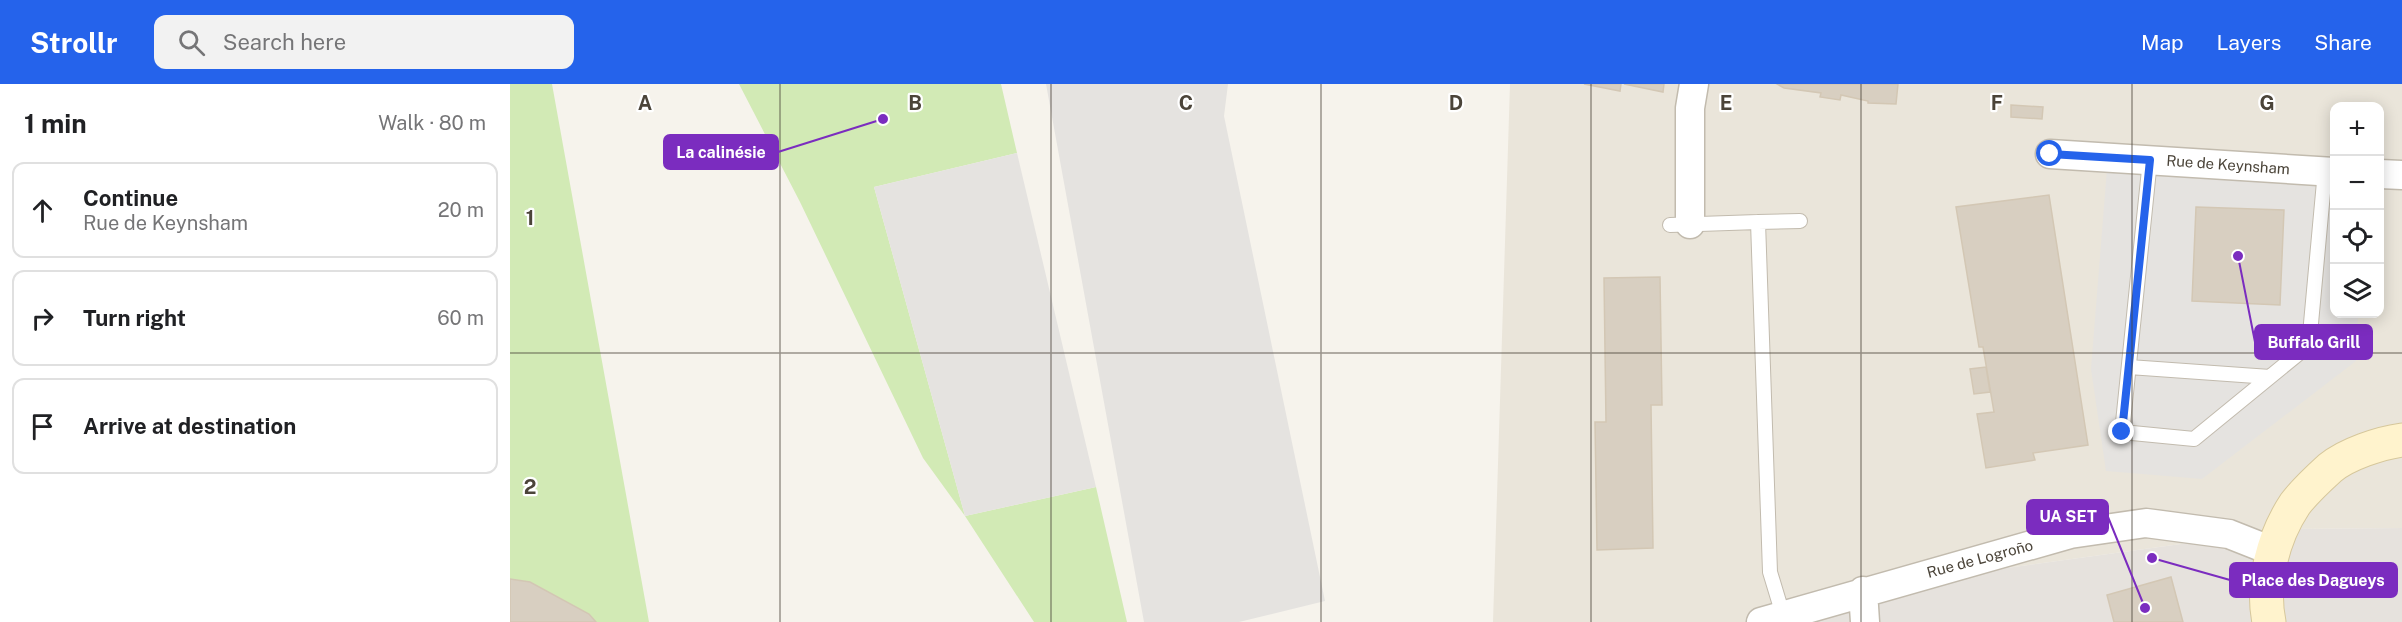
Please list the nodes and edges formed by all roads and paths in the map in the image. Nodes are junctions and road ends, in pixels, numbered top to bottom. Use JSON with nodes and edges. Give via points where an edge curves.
{"nodes":[{"id":1,"x":1694,"y":84,"type":"edge"},
{"id":2,"x":2050,"y":154,"type":"dead end"},
{"id":3,"x":2150,"y":160,"type":"junction"},
{"id":4,"x":2330,"y":171,"type":"edge"},
{"id":5,"x":2384,"y":174,"type":"edge"},
{"id":6,"x":2402,"y":176,"type":"edge"},
{"id":7,"x":1800,"y":221,"type":"dead end"},
{"id":8,"x":1758,"y":222,"type":"junction"},
{"id":9,"x":1680,"y":225,"type":"joint"},
{"id":10,"x":2129,"y":367,"type":"junction"},
{"id":11,"x":2270,"y":376,"type":"junction"},
{"id":12,"x":2402,"y":440,"type":"edge"},
{"id":13,"x":2272,"y":551,"type":"junction"},
{"id":14,"x":1863,"y":591,"type":"junction"},
{"id":15,"x":1772,"y":619,"type":"edge"},
{"id":16,"x":1865,"y":622,"type":"edge"},
{"id":17,"x":2269,"y":622,"type":"edge"}],
"edges":[{"from":1,"to":9,"type":"street"},
{"from":2,"to":3,"type":"street","name":"Rue de Keynsham"},
{"from":3,"to":4,"type":"street","name":"Rue de Keynsham"},
{"from":3,"to":10,"type":"lane"},
{"from":4,"to":11,"type":"lane","via":[[2309,345]]},
{"from":5,"to":6,"type":"street"},
{"from":7,"to":8,"type":"lane"},
{"from":8,"to":9,"type":"lane"},
{"from":8,"to":15,"type":"lane"},
{"from":10,"to":11,"type":"lane"},
{"from":10,"to":11,"type":"lane","via":[[2122,432],[2194,439]]},
{"from":12,"to":13,"type":"main road","via":[[2379,443],[2332,466],[2295,504]]},
{"from":13,"to":14,"type":"street","name":"Rue de Logroño","via":[[2229,534],[2146,523],[2070,534]]},
{"from":13,"to":17,"type":"main road","via":[[2265,604]]},
{"from":14,"to":15,"type":"street","name":"Rue de Logroño"},
{"from":14,"to":16,"type":"street"}]}
